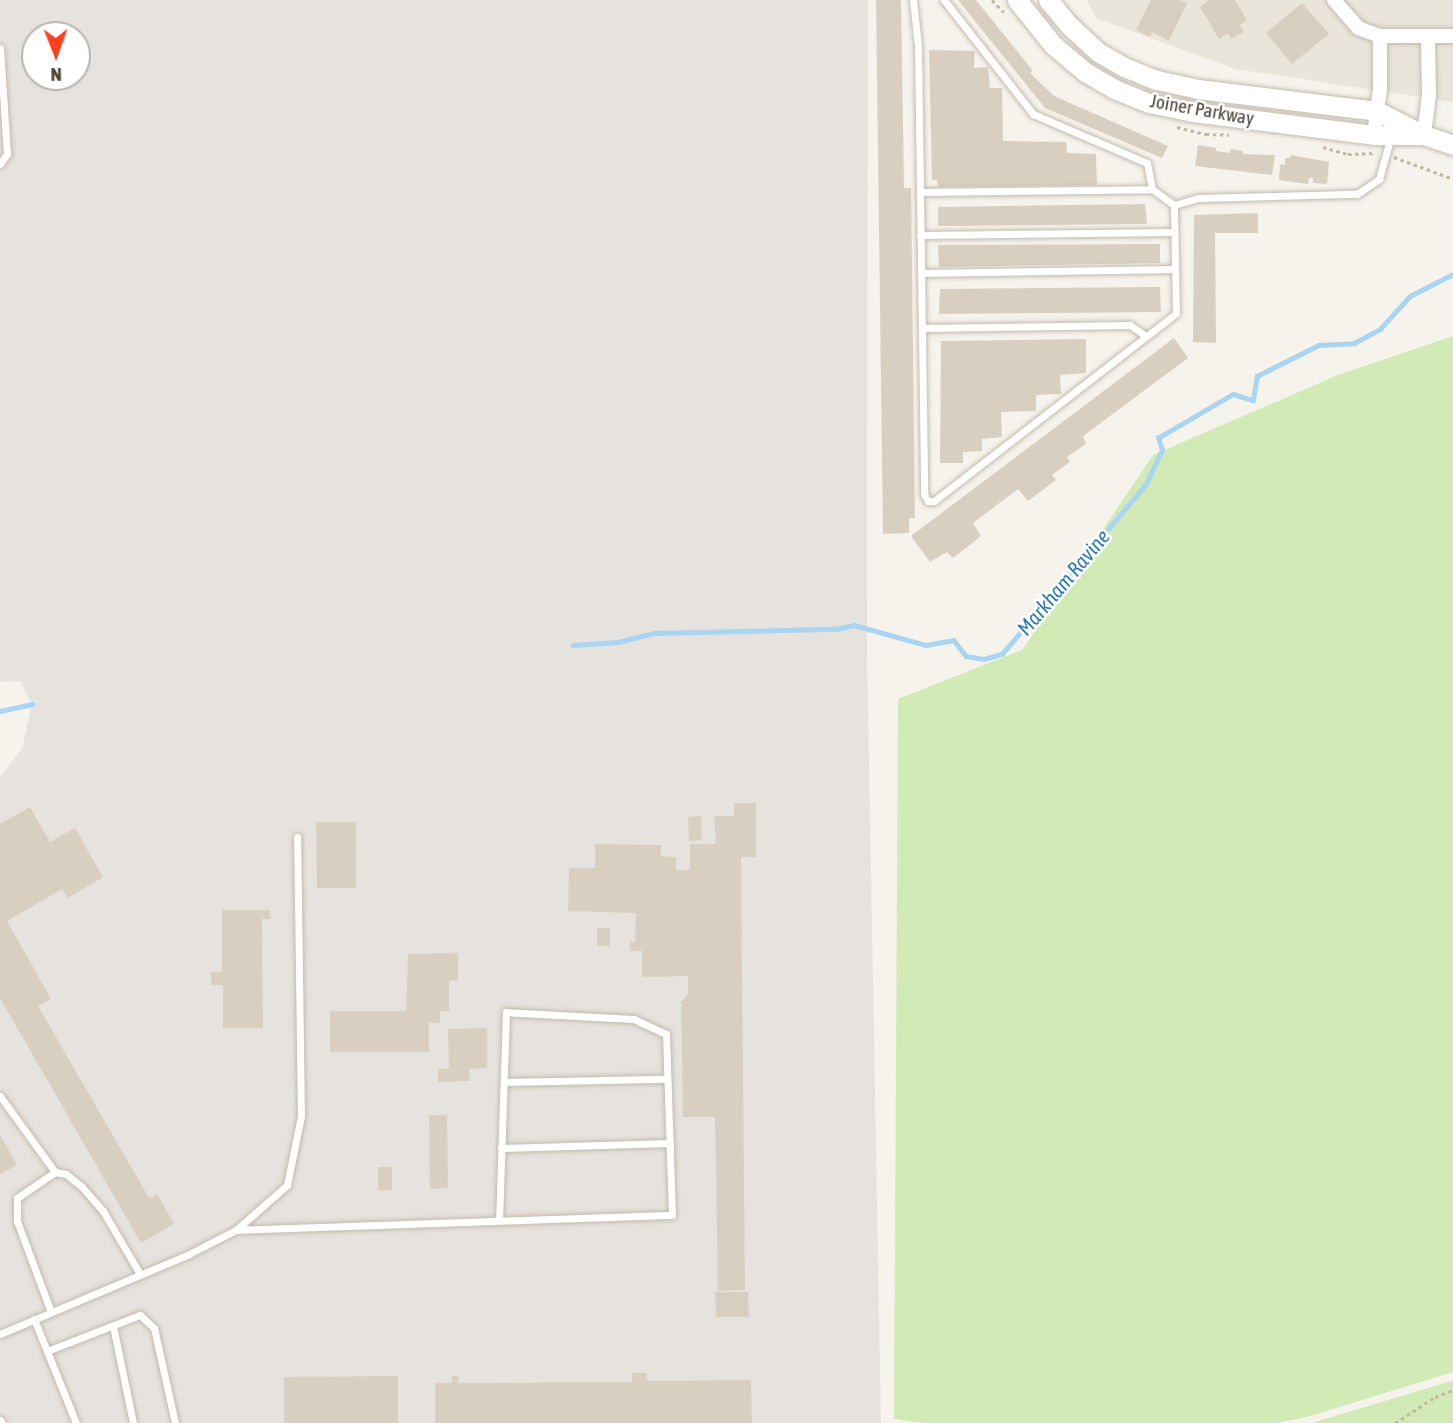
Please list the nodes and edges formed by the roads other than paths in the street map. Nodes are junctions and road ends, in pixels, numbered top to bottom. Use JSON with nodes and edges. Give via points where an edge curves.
{"nodes":[{"id":1,"x":913,"y":0,"type":"edge"},
{"id":2,"x":944,"y":0,"type":"edge"},
{"id":3,"x":1017,"y":0,"type":"edge"},
{"id":4,"x":1048,"y":0,"type":"edge"},
{"id":5,"x":1334,"y":0,"type":"edge"},
{"id":6,"x":1380,"y":36,"type":"junction"},
{"id":7,"x":1453,"y":36,"type":"edge"},
{"id":8,"x":1428,"y":37,"type":"junction"},
{"id":9,"x":0,"y":48,"type":"edge"},
{"id":10,"x":1377,"y":111,"type":"junction"},
{"id":11,"x":1424,"y":135,"type":"junction"},
{"id":12,"x":1377,"y":141,"type":"junction"},
{"id":13,"x":1453,"y":145,"type":"edge"},
{"id":14,"x":0,"y":164,"type":"edge"},
{"id":15,"x":1152,"y":190,"type":"junction"},
{"id":16,"x":920,"y":192,"type":"junction"},
{"id":17,"x":1174,"y":205,"type":"junction"},
{"id":18,"x":1174,"y":232,"type":"junction"},
{"id":19,"x":920,"y":234,"type":"junction"},
{"id":20,"x":1175,"y":269,"type":"junction"},
{"id":21,"x":921,"y":273,"type":"junction"},
{"id":22,"x":922,"y":328,"type":"junction"},
{"id":23,"x":1146,"y":336,"type":"junction"},
{"id":24,"x":297,"y":836,"type":"dead end"},
{"id":25,"x":667,"y":1079,"type":"junction"},
{"id":26,"x":503,"y":1082,"type":"junction"},
{"id":27,"x":0,"y":1096,"type":"edge"},
{"id":28,"x":670,"y":1143,"type":"junction"},
{"id":29,"x":502,"y":1148,"type":"junction"},
{"id":30,"x":55,"y":1172,"type":"junction"},
{"id":31,"x":499,"y":1220,"type":"junction"},
{"id":32,"x":236,"y":1230,"type":"junction"},
{"id":33,"x":140,"y":1274,"type":"junction"},
{"id":34,"x":51,"y":1312,"type":"junction"},
{"id":35,"x":34,"y":1319,"type":"junction"},
{"id":36,"x":113,"y":1326,"type":"junction"},
{"id":37,"x":0,"y":1334,"type":"edge"},
{"id":38,"x":47,"y":1351,"type":"junction"},
{"id":39,"x":76,"y":1423,"type":"edge"},
{"id":40,"x":133,"y":1423,"type":"edge"},
{"id":41,"x":175,"y":1423,"type":"edge"}],
"edges":[{"from":1,"to":16,"type":"lane"},
{"from":2,"to":15,"type":"lane","via":[[1033,114],[1147,163]]},
{"from":3,"to":12,"type":"street","name":"Joiner Parkway","via":[[1053,46],[1085,72],[1149,103]]},
{"from":4,"to":10,"type":"street","name":"Joiner Parkway","via":[[1098,52],[1157,80]]},
{"from":5,"to":6,"type":"street","via":[[1358,28]]},
{"from":6,"to":8,"type":"street"},
{"from":6,"to":10,"type":"street"},
{"from":7,"to":8,"type":"street"},
{"from":8,"to":11,"type":"street"},
{"from":9,"to":14,"type":"lane","via":[[7,154]]},
{"from":10,"to":11,"type":"street","name":"Joiner Parkway"},
{"from":10,"to":12,"type":"street"},
{"from":11,"to":12,"type":"street","name":"Joiner Parkway"},
{"from":11,"to":13,"type":"street","name":"Joiner Parkway"},
{"from":12,"to":17,"type":"lane","via":[[1386,156],[1379,179],[1357,194],[1199,198]]},
{"from":15,"to":16,"type":"lane"},
{"from":15,"to":17,"type":"lane"},
{"from":16,"to":19,"type":"lane"},
{"from":17,"to":18,"type":"lane"},
{"from":18,"to":19,"type":"lane"},
{"from":18,"to":20,"type":"lane"},
{"from":19,"to":21,"type":"lane"},
{"from":20,"to":21,"type":"lane"},
{"from":20,"to":23,"type":"lane","via":[[1176,313]]},
{"from":21,"to":22,"type":"lane"},
{"from":22,"to":23,"type":"lane","via":[[1130,325]]},
{"from":22,"to":23,"type":"lane","via":[[924,494],[928,501],[934,501]]},
{"from":24,"to":32,"type":"lane","via":[[301,1116],[287,1185]]},
{"from":25,"to":26,"type":"lane"},
{"from":25,"to":26,"type":"lane","via":[[666,1034],[634,1019],[506,1012]]},
{"from":25,"to":28,"type":"lane"},
{"from":26,"to":29,"type":"lane"},
{"from":27,"to":30,"type":"lane"},
{"from":28,"to":29,"type":"lane"},
{"from":28,"to":31,"type":"lane","via":[[672,1215]]},
{"from":29,"to":31,"type":"lane"},
{"from":30,"to":33,"type":"lane","via":[[66,1174],[103,1211]]},
{"from":30,"to":34,"type":"lane","via":[[17,1198],[17,1221]]},
{"from":31,"to":32,"type":"lane"},
{"from":32,"to":33,"type":"lane"},
{"from":33,"to":34,"type":"lane"},
{"from":34,"to":35,"type":"lane"},
{"from":35,"to":37,"type":"lane"},
{"from":35,"to":38,"type":"lane"},
{"from":36,"to":38,"type":"lane"},
{"from":36,"to":40,"type":"lane"},
{"from":36,"to":41,"type":"lane","via":[[140,1315],[153,1328]]},
{"from":38,"to":39,"type":"lane"}]}
